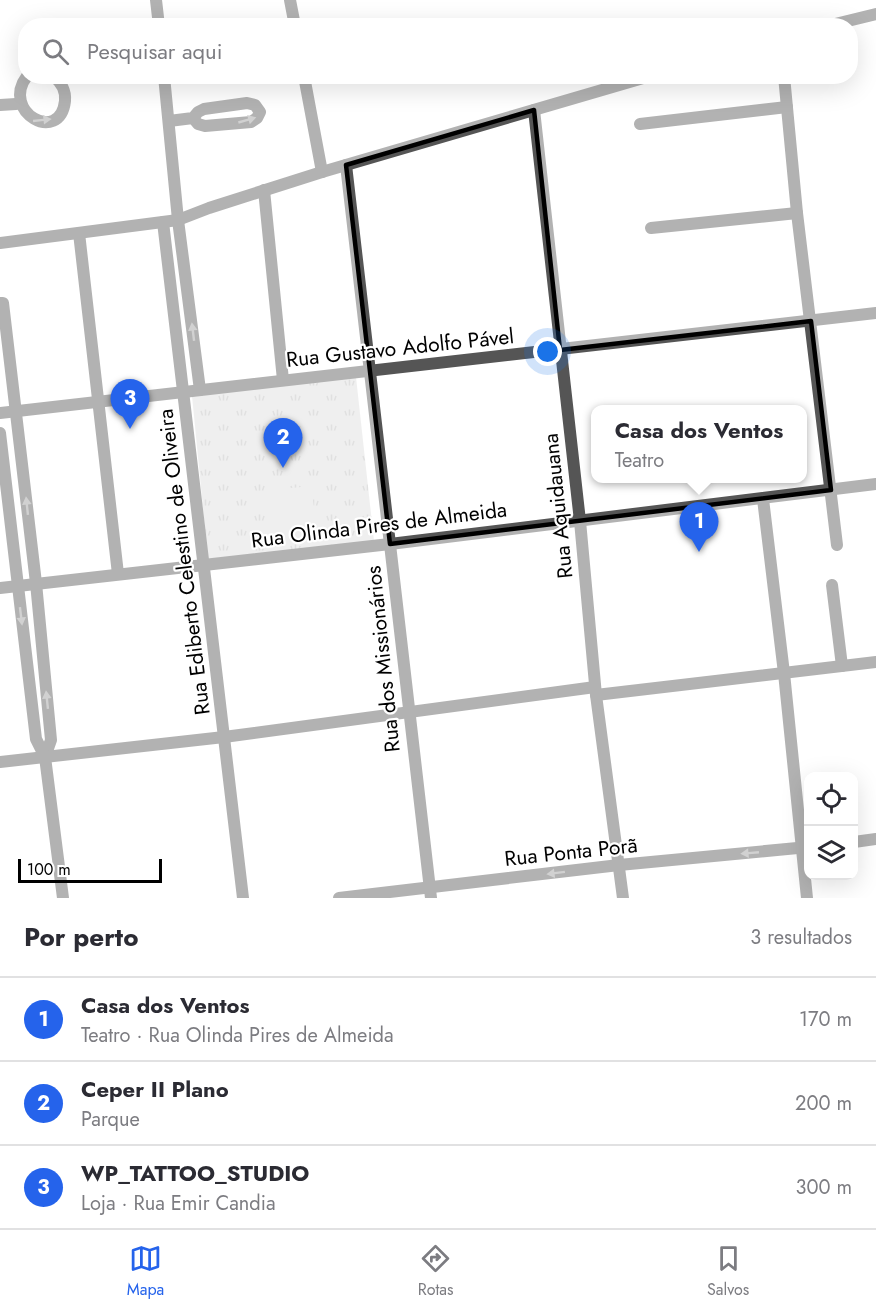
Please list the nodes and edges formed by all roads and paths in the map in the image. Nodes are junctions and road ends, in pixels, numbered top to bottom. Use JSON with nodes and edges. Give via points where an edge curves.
{"nodes":[{"id":1,"x":156,"y":0,"type":"edge"},
{"id":2,"x":290,"y":0,"type":"edge"},
{"id":3,"x":876,"y":15,"type":"edge"},
{"id":4,"x":158,"y":18,"type":"edge"},
{"id":5,"x":293,"y":18,"type":"edge"},
{"id":6,"x":858,"y":19,"type":"edge"},
{"id":7,"x":876,"y":22,"type":"edge"},
{"id":8,"x":20,"y":84,"type":"edge"},
{"id":9,"x":61,"y":84,"type":"edge"},
{"id":10,"x":165,"y":84,"type":"edge"},
{"id":11,"x":306,"y":84,"type":"edge"},
{"id":12,"x":623,"y":84,"type":"edge"},
{"id":13,"x":785,"y":84,"type":"edge"},
{"id":14,"x":16,"y":104,"type":"junction"},
{"id":15,"x":0,"y":105,"type":"edge"},
{"id":16,"x":787,"y":107,"type":"junction"},
{"id":17,"x":534,"y":110,"type":"junction"},
{"id":18,"x":193,"y":118,"type":"junction"},
{"id":19,"x":170,"y":121,"type":"junction"},
{"id":20,"x":640,"y":124,"type":"dead end"},
{"id":21,"x":346,"y":165,"type":"junction"},
{"id":22,"x":322,"y":172,"type":"junction"},
{"id":23,"x":264,"y":190,"type":"junction"},
{"id":24,"x":797,"y":213,"type":"junction"},
{"id":25,"x":178,"y":220,"type":"junction"},
{"id":26,"x":163,"y":222,"type":"junction"},
{"id":27,"x":651,"y":228,"type":"dead end"},
{"id":28,"x":78,"y":233,"type":"junction"},
{"id":29,"x":0,"y":243,"type":"edge"},
{"id":30,"x":0,"y":303,"type":"edge"},
{"id":31,"x":876,"y":313,"type":"edge"},
{"id":32,"x":811,"y":321,"type":"junction"},
{"id":33,"x":561,"y":350,"type":"junction"},
{"id":34,"x":369,"y":371,"type":"junction"},
{"id":35,"x":283,"y":380,"type":"junction"},
{"id":36,"x":200,"y":390,"type":"junction"},
{"id":37,"x":184,"y":391,"type":"junction"},
{"id":38,"x":99,"y":401,"type":"junction"},
{"id":39,"x":16,"y":411,"type":"junction"},
{"id":40,"x":0,"y":413,"type":"edge"},
{"id":41,"x":0,"y":433,"type":"edge"},
{"id":42,"x":876,"y":484,"type":"edge"},
{"id":43,"x":831,"y":490,"type":"junction"},
{"id":44,"x":763,"y":499,"type":"junction"},
{"id":45,"x":580,"y":521,"type":"junction"},
{"id":46,"x":390,"y":544,"type":"junction"},
{"id":47,"x":837,"y":545,"type":"dead end"},
{"id":48,"x":204,"y":565,"type":"junction"},
{"id":49,"x":118,"y":574,"type":"junction"},
{"id":50,"x":36,"y":584,"type":"junction"},
{"id":51,"x":832,"y":585,"type":"dead end"},
{"id":52,"x":17,"y":586,"type":"junction"},
{"id":53,"x":0,"y":588,"type":"edge"},
{"id":54,"x":876,"y":662,"type":"edge"},
{"id":55,"x":842,"y":666,"type":"junction"},
{"id":56,"x":784,"y":673,"type":"junction"},
{"id":57,"x":595,"y":691,"type":"junction"},
{"id":58,"x":409,"y":714,"type":"junction"},
{"id":59,"x":224,"y":737,"type":"junction"},
{"id":60,"x":45,"y":757,"type":"junction"},
{"id":61,"x":0,"y":762,"type":"edge"},
{"id":62,"x":876,"y":839,"type":"edge"},
{"id":63,"x":804,"y":840,"type":"edge"},
{"id":64,"x":858,"y":841,"type":"edge"},
{"id":65,"x":804,"y":848,"type":"edge"},
{"id":66,"x":619,"y":865,"type":"junction"},
{"id":67,"x":806,"y":880,"type":"edge"},
{"id":68,"x":430,"y":893,"type":"edge"},
{"id":69,"x":63,"y":898,"type":"edge"},
{"id":70,"x":243,"y":898,"type":"edge"},
{"id":71,"x":339,"y":898,"type":"edge"},
{"id":72,"x":623,"y":898,"type":"edge"},
{"id":73,"x":807,"y":898,"type":"edge"}],
"edges":[{"from":1,"to":4,"type":"street"},
{"from":2,"to":5,"type":"street"},
{"from":3,"to":6,"type":"street"},
{"from":3,"to":7,"type":"street"},
{"from":8,"to":14,"type":"street"},
{"from":14,"to":9,"type":"street","one_way":true,"via":[[19,112],[42,123],[57,116],[65,101]]},
{"from":10,"to":19,"type":"street","name":"Rua Ediberto Celestino de Oliveira"},
{"from":11,"to":22,"type":"street"},
{"from":12,"to":17,"type":"street"},
{"from":13,"to":16,"type":"street"},
{"from":14,"to":15,"type":"street"},
{"from":16,"to":20,"type":"street"},
{"from":16,"to":24,"type":"street"},
{"from":17,"to":21,"type":"street"},
{"from":17,"to":33,"type":"street","name":"Rua Aquidauana"},
{"from":18,"to":18,"type":"street","one_way":true,"via":[[205,126],[251,122],[260,112],[247,103],[204,109]]},
{"from":18,"to":19,"type":"street"},
{"from":19,"to":25,"type":"street","name":"Rua Ediberto Celestino de Oliveira"},
{"from":21,"to":22,"type":"street"},
{"from":21,"to":34,"type":"street","name":"Rua dos Missionários"},
{"from":22,"to":23,"type":"street"},
{"from":23,"to":25,"type":"street"},
{"from":23,"to":35,"type":"street"},
{"from":24,"to":27,"type":"street"},
{"from":24,"to":32,"type":"street"},
{"from":25,"to":26,"type":"street"},
{"from":36,"to":25,"type":"street","name":"Rua Ediberto Celestino de Oliveira","one_way":true},
{"from":26,"to":28,"type":"street"},
{"from":26,"to":37,"type":"street","name":"Rua Ediberto Celestino de Oliveira"},
{"from":28,"to":29,"type":"street"},
{"from":28,"to":38,"type":"street"},
{"from":30,"to":39,"type":"street"},
{"from":31,"to":32,"type":"street","name":"Rua Gustavo Adolfo Pável"},
{"from":32,"to":33,"type":"street","name":"Rua Gustavo Adolfo Pável"},
{"from":32,"to":43,"type":"street"},
{"from":33,"to":34,"type":"street","name":"Rua Gustavo Adolfo Pável"},
{"from":33,"to":45,"type":"street","name":"Rua Aquidauana"},
{"from":34,"to":35,"type":"street","name":"Rua Gustavo Adolfo Pável"},
{"from":34,"to":46,"type":"street","name":"Rua dos Missionários"},
{"from":35,"to":36,"type":"street","name":"Rua Gustavo Adolfo Pável"},
{"from":36,"to":37,"type":"street","name":"Rua Gustavo Adolfo Pável"},
{"from":37,"to":38,"type":"street","name":"Rua Gustavo Adolfo Pável"},
{"from":37,"to":48,"type":"street","name":"Rua Ediberto Celestino de Oliveira"},
{"from":38,"to":39,"type":"street","name":"Rua Gustavo Adolfo Pável"},
{"from":38,"to":49,"type":"street"},
{"from":39,"to":40,"type":"street","name":"Rua Gustavo Adolfo Pável"},
{"from":50,"to":39,"type":"street","one_way":true},
{"from":41,"to":52,"type":"street"},
{"from":42,"to":43,"type":"street","name":"Rua Olinda Pires de Almeida"},
{"from":43,"to":44,"type":"street","name":"Rua Olinda Pires de Almeida"},
{"from":43,"to":47,"type":"street"},
{"from":44,"to":45,"type":"street","name":"Rua Olinda Pires de Almeida"},
{"from":44,"to":56,"type":"street"},
{"from":45,"to":46,"type":"street","name":"Rua Olinda Pires de Almeida"},
{"from":45,"to":57,"type":"street","name":"Rua Aquidauana"},
{"from":46,"to":48,"type":"street","name":"Rua Olinda Pires de Almeida"},
{"from":46,"to":58,"type":"street","name":"Rua dos Missionários"},
{"from":48,"to":49,"type":"street","name":"Rua Olinda Pires de Almeida"},
{"from":48,"to":59,"type":"street","name":"Rua Ediberto Celestino de Oliveira"},
{"from":49,"to":50,"type":"street","name":"Rua Olinda Pires de Almeida"},
{"from":50,"to":52,"type":"street","name":"Rua Olinda Pires de Almeida"},
{"from":60,"to":50,"type":"street","one_way":true,"via":[[51,740]]},
{"from":51,"to":55,"type":"street"},
{"from":52,"to":53,"type":"street","name":"Rua Olinda Pires de Almeida"},
{"from":52,"to":60,"type":"street","one_way":true,"via":[[36,739]]},
{"from":54,"to":55,"type":"street"},
{"from":55,"to":56,"type":"street"},
{"from":56,"to":57,"type":"street"},
{"from":56,"to":63,"type":"street"},
{"from":57,"to":58,"type":"street"},
{"from":57,"to":66,"type":"street","name":"Rua Aquidauana"},
{"from":58,"to":59,"type":"street"},
{"from":58,"to":68,"type":"street","name":"Rua dos Missionários"},
{"from":59,"to":60,"type":"street"},
{"from":59,"to":70,"type":"street","name":"Rua Ediberto Celestino de Oliveira"},
{"from":60,"to":61,"type":"street"},
{"from":60,"to":69,"type":"street"},
{"from":62,"to":64,"type":"street"},
{"from":65,"to":66,"type":"street","name":"Rua Ponta Porã","one_way":true},
{"from":66,"to":68,"type":"street","name":"Rua Ponta Porã","one_way":true},
{"from":66,"to":72,"type":"street","name":"Rua Aquidauana"},
{"from":67,"to":73,"type":"street"},
{"from":68,"to":71,"type":"street","name":"Rua Ponta Porã"}]}
